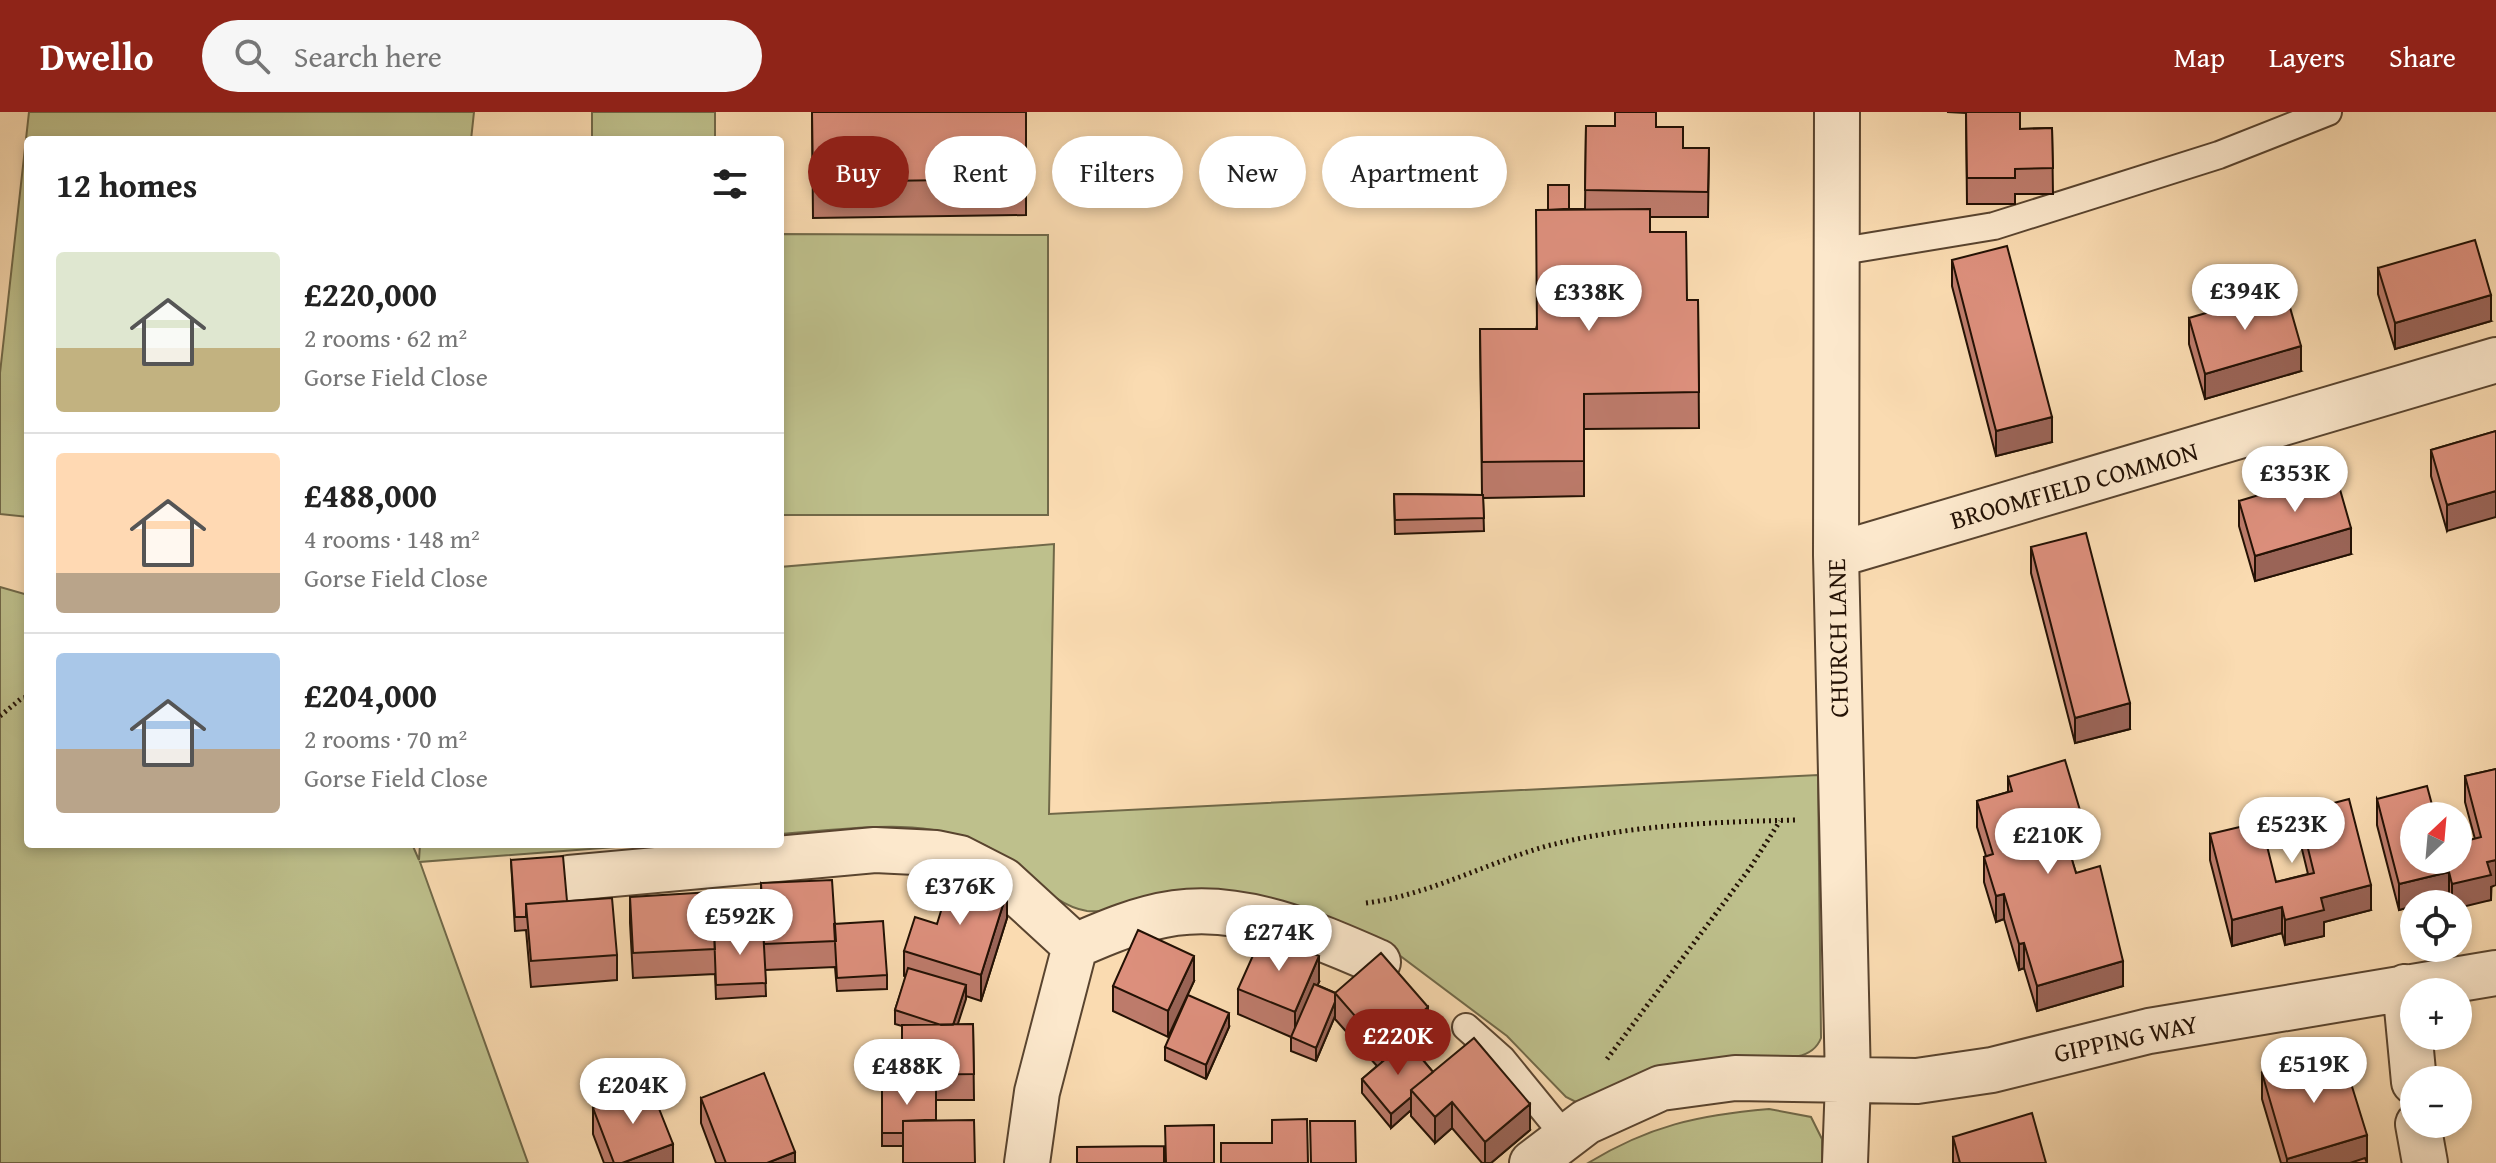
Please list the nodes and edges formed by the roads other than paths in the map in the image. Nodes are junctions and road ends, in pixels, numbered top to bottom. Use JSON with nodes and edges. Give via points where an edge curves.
{"nodes":[{"id":1,"x":1837,"y":112,"type":"edge"},
{"id":2,"x":2328,"y":112,"type":"edge"},
{"id":3,"x":1836,"y":252,"type":"junction"},
{"id":4,"x":2496,"y":360,"type":"edge"},
{"id":5,"x":1836,"y":555,"type":"junction"},
{"id":6,"x":569,"y":878,"type":"dead end"},
{"id":7,"x":1075,"y":946,"type":"junction"},
{"id":8,"x":1378,"y":962,"type":"edge"},
{"id":9,"x":2496,"y":973,"type":"edge"},
{"id":10,"x":2464,"y":978,"type":"edge"},
{"id":11,"x":2400,"y":988,"type":"edge"},
{"id":12,"x":1466,"y":1027,"type":"dead end"},
{"id":13,"x":1848,"y":1081,"type":"junction"},
{"id":14,"x":1575,"y":1128,"type":"junction"},
{"id":15,"x":2421,"y":1138,"type":"edge"},
{"id":16,"x":1027,"y":1163,"type":"edge"},
{"id":17,"x":1532,"y":1163,"type":"edge"},
{"id":18,"x":1845,"y":1163,"type":"edge"},
{"id":19,"x":2425,"y":1163,"type":"edge"}],
"edges":[{"from":1,"to":3,"type":"street","name":"CHURCH LANE"},
{"from":2,"to":3,"type":"lane","via":[[2219,155],[1994,226]]},
{"from":3,"to":5,"type":"street","name":"CHURCH LANE"},
{"from":4,"to":5,"type":"street","name":"BROOMFIELD COMMON"},
{"from":5,"to":13,"type":"street","name":"CHURCH LANE"},
{"from":6,"to":7,"type":"street","via":[[875,850],[936,853],[960,858],[1003,880]]},
{"from":7,"to":8,"type":"street","via":[[1143,920],[1206,912],[1282,925]]},
{"from":7,"to":16,"type":"street","via":[[1037,1092]]},
{"from":9,"to":10,"type":"street","name":"GIPPING WAY"},
{"from":11,"to":13,"type":"street","name":"GIPPING WAY","via":[[2135,1034],[1992,1070],[1917,1081]]},
{"from":12,"to":14,"type":"lane"},
{"from":13,"to":14,"type":"street","name":"GIPPING WAY","via":[[1765,1077],[1695,1082],[1633,1098]]},
{"from":13,"to":18,"type":"street","name":"CHURCH LANE"},
{"from":14,"to":17,"type":"street","name":"GIPPING WAY"},
{"from":15,"to":19,"type":"street"}]}
